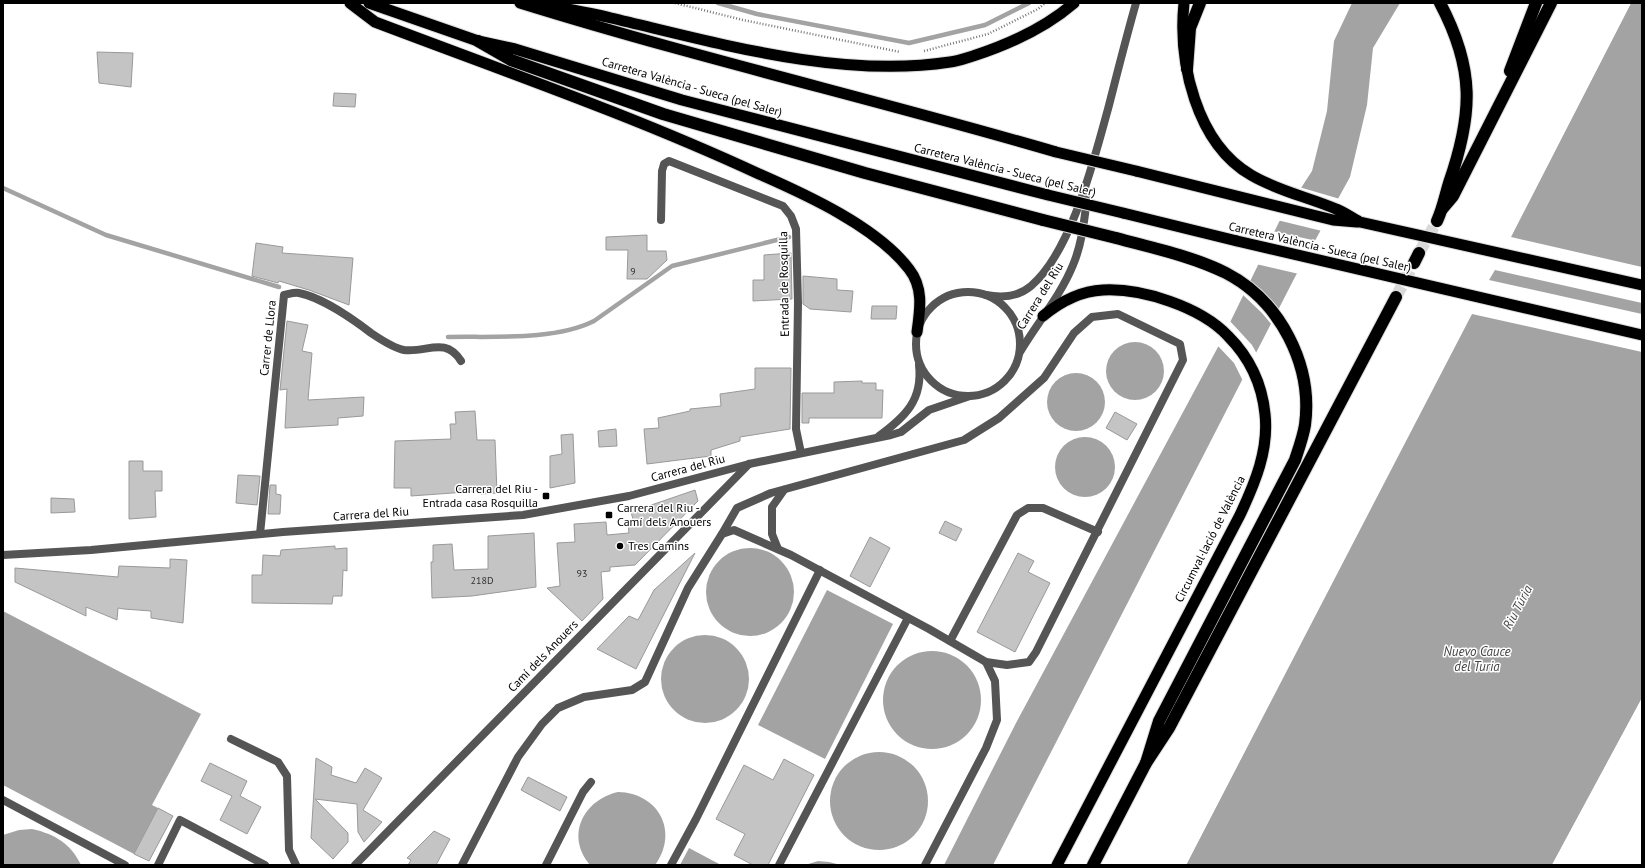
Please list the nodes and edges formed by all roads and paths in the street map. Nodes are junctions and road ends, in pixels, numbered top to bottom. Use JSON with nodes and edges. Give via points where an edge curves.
{"nodes":[{"id":1,"x":350,"y":3,"type":"edge"},
{"id":2,"x":369,"y":3,"type":"edge"},
{"id":3,"x":520,"y":3,"type":"edge"},
{"id":4,"x":534,"y":3,"type":"edge"},
{"id":5,"x":675,"y":3,"type":"edge"},
{"id":6,"x":1045,"y":3,"type":"edge"},
{"id":7,"x":1074,"y":3,"type":"edge"},
{"id":8,"x":1136,"y":3,"type":"edge"},
{"id":9,"x":1184,"y":3,"type":"edge"},
{"id":10,"x":1200,"y":3,"type":"edge"},
{"id":11,"x":1440,"y":3,"type":"edge"},
{"id":12,"x":1536,"y":3,"type":"edge"},
{"id":13,"x":1551,"y":3,"type":"edge"},
{"id":14,"x":478,"y":41,"type":"junction"},
{"id":15,"x":917,"y":52,"type":"dead end"},
{"id":16,"x":903,"y":53,"type":"dead end"},
{"id":17,"x":1187,"y":69,"type":"junction"},
{"id":18,"x":1486,"y":132,"type":"junction"},
{"id":19,"x":1089,"y":177,"type":"junction"},
{"id":20,"x":1442,"y":209,"type":"junction"},
{"id":21,"x":661,"y":220,"type":"dead end"},
{"id":22,"x":1437,"y":221,"type":"tunnel mouth"},
{"id":23,"x":1360,"y":222,"type":"junction"},
{"id":24,"x":1642,"y":285,"type":"edge"},
{"id":25,"x":986,"y":295,"type":"junction"},
{"id":26,"x":1396,"y":297,"type":"tunnel mouth"},
{"id":27,"x":1043,"y":316,"type":"junction"},
{"id":28,"x":917,"y":332,"type":"junction"},
{"id":29,"x":1642,"y":335,"type":"edge"},
{"id":30,"x":1018,"y":355,"type":"junction"},
{"id":31,"x":918,"y":358,"type":"junction"},
{"id":32,"x":462,"y":361,"type":"dead end"},
{"id":33,"x":970,"y":396,"type":"junction"},
{"id":34,"x":877,"y":438,"type":"junction"},
{"id":35,"x":801,"y":453,"type":"junction"},
{"id":36,"x":749,"y":464,"type":"junction"},
{"id":37,"x":784,"y":490,"type":"junction"},
{"id":38,"x":1098,"y":532,"type":"junction"},
{"id":39,"x":260,"y":534,"type":"junction"},
{"id":40,"x":722,"y":534,"type":"junction"},
{"id":41,"x":778,"y":549,"type":"junction"},
{"id":42,"x":3,"y":555,"type":"edge"},
{"id":43,"x":820,"y":570,"type":"junction"},
{"id":44,"x":908,"y":618,"type":"junction"},
{"id":45,"x":950,"y":641,"type":"junction"},
{"id":46,"x":986,"y":662,"type":"junction"},
{"id":47,"x":231,"y":739,"type":"dead end"},
{"id":48,"x":1146,"y":763,"type":"junction"},
{"id":49,"x":591,"y":782,"type":"dead end"},
{"id":50,"x":3,"y":800,"type":"edge"},
{"id":51,"x":125,"y":865,"type":"edge"},
{"id":52,"x":158,"y":865,"type":"edge"},
{"id":53,"x":265,"y":865,"type":"edge"},
{"id":54,"x":296,"y":865,"type":"edge"},
{"id":55,"x":355,"y":865,"type":"edge"},
{"id":56,"x":462,"y":865,"type":"edge"},
{"id":57,"x":546,"y":865,"type":"edge"},
{"id":58,"x":671,"y":865,"type":"edge"},
{"id":59,"x":779,"y":865,"type":"edge"},
{"id":60,"x":924,"y":865,"type":"edge"},
{"id":61,"x":1057,"y":865,"type":"edge"},
{"id":62,"x":1092,"y":865,"type":"edge"}],
"edges":[{"from":1,"to":28,"type":"highway","via":[[375,22],[706,149],[791,188],[838,214],[892,251],[910,269],[920,293]]},
{"from":2,"to":14,"type":"highway","name":"Carretera València - Sueca (pel Saler)"},
{"from":3,"to":23,"type":"highway","bridge":true,"via":[[617,33],[1056,152],[1333,220]]},
{"from":4,"to":7,"type":"highway","via":[[796,59],[893,68],[952,62],[1005,46],[1057,17]]},
{"from":5,"to":16,"type":"path"},
{"from":6,"to":15,"type":"path","via":[[1038,10],[988,34]]},
{"from":8,"to":19,"type":"street","name":"Carrera del Riu"},
{"from":9,"to":17,"type":"highway","via":[[1183,37]]},
{"from":10,"to":17,"type":"highway","via":[[1190,28]]},
{"from":11,"to":20,"type":"highway","via":[[1459,45],[1468,95],[1463,136]]},
{"from":12,"to":18,"type":"highway"},
{"from":13,"to":18,"type":"highway"},
{"from":14,"to":29,"type":"highway","name":"Carretera València - Sueca (pel Saler)","bridge":true,"via":[[682,100],[1048,195]]},
{"from":14,"to":48,"type":"highway","bridge":true,"via":[[511,60],[663,114],[865,172],[1194,260],[1240,281],[1273,312],[1295,351],[1304,383],[1306,413],[1301,442],[1286,480],[1159,721]]},
{"from":17,"to":23,"type":"highway","via":[[1189,84],[1199,110],[1220,145],[1239,166],[1251,175],[1284,191],[1336,209]]},
{"from":18,"to":20,"type":"highway","via":[[1453,196]]},
{"from":19,"to":25,"type":"street","name":"Carrera del Riu","via":[[1065,237],[1042,274],[1032,285],[1016,294],[997,297]]},
{"from":19,"to":27,"type":"street","name":"Carrera del Riu","via":[[1078,254],[1064,284]]},
{"from":20,"to":22,"type":"highway"},
{"from":21,"to":35,"type":"street","name":"Entrada de Rosquilla","via":[[662,171],[664,164],[669,161],[783,206],[791,216],[796,229],[796,429]]},
{"from":23,"to":24,"type":"highway","bridge":true},
{"from":25,"to":28,"type":"street","via":[[961,292],[938,301],[929,309]]},
{"from":25,"to":30,"type":"street","via":[[997,301],[1013,318],[1020,342]]},
{"from":26,"to":48,"type":"highway","via":[[1169,728]]},
{"from":27,"to":30,"type":"street","name":"Carrera del Riu"},
{"from":27,"to":61,"type":"highway","name":"Circumval·lació de València","via":[[1062,302],[1103,290],[1133,292],[1170,302],[1216,326],[1237,346],[1248,361],[1259,384],[1266,425],[1257,477],[1231,533]]},
{"from":28,"to":31,"type":"street"},
{"from":30,"to":33,"type":"street","via":[[1014,368],[1006,379],[990,391]]},
{"from":31,"to":33,"type":"street","via":[[923,370],[937,386],[956,395]]},
{"from":31,"to":34,"type":"street","name":"Carrera del Riu","via":[[919,382],[913,402],[900,420]]},
{"from":32,"to":39,"type":"street","name":"Carrer de Llora","via":[[456,352],[442,346],[403,350],[381,340],[350,317],[310,296],[298,293],[284,295]]},
{"from":33,"to":34,"type":"street","name":"Carrera del Riu","via":[[929,410],[901,432]]},
{"from":34,"to":35,"type":"street","name":"Carrera del Riu"},
{"from":35,"to":36,"type":"street","name":"Carrera del Riu"},
{"from":36,"to":39,"type":"street","name":"Carrera del Riu","via":[[628,496],[522,515]]},
{"from":36,"to":55,"type":"street","name":"Camí dels Anouers"},
{"from":37,"to":38,"type":"street","via":[[964,440],[999,418],[1044,378],[1074,333],[1092,317],[1118,314],[1180,344],[1183,360]]},
{"from":37,"to":40,"type":"street","via":[[737,508]]},
{"from":37,"to":41,"type":"street","via":[[772,507],[772,534]]},
{"from":38,"to":45,"type":"street","via":[[1043,508],[1028,508],[1017,515]]},
{"from":38,"to":46,"type":"street","via":[[1029,662],[1007,665]]},
{"from":39,"to":42,"type":"street","name":"Carrera del Riu","via":[[91,550]]},
{"from":40,"to":41,"type":"street","via":[[734,530]]},
{"from":40,"to":56,"type":"street","via":[[688,588],[645,682],[632,690],[584,697],[558,708],[542,724],[518,757]]},
{"from":41,"to":43,"type":"street"},
{"from":43,"to":44,"type":"street"},
{"from":43,"to":58,"type":"street"},
{"from":44,"to":45,"type":"street"},
{"from":44,"to":59,"type":"street"},
{"from":45,"to":46,"type":"street"},
{"from":46,"to":60,"type":"street","via":[[995,681],[998,720],[986,748]]},
{"from":47,"to":54,"type":"street","via":[[278,762],[287,776],[289,850]]},
{"from":48,"to":62,"type":"highway"},
{"from":49,"to":57,"type":"street","via":[[583,792]]},
{"from":50,"to":51,"type":"street"},
{"from":52,"to":53,"type":"street","via":[[180,820]]}]}
